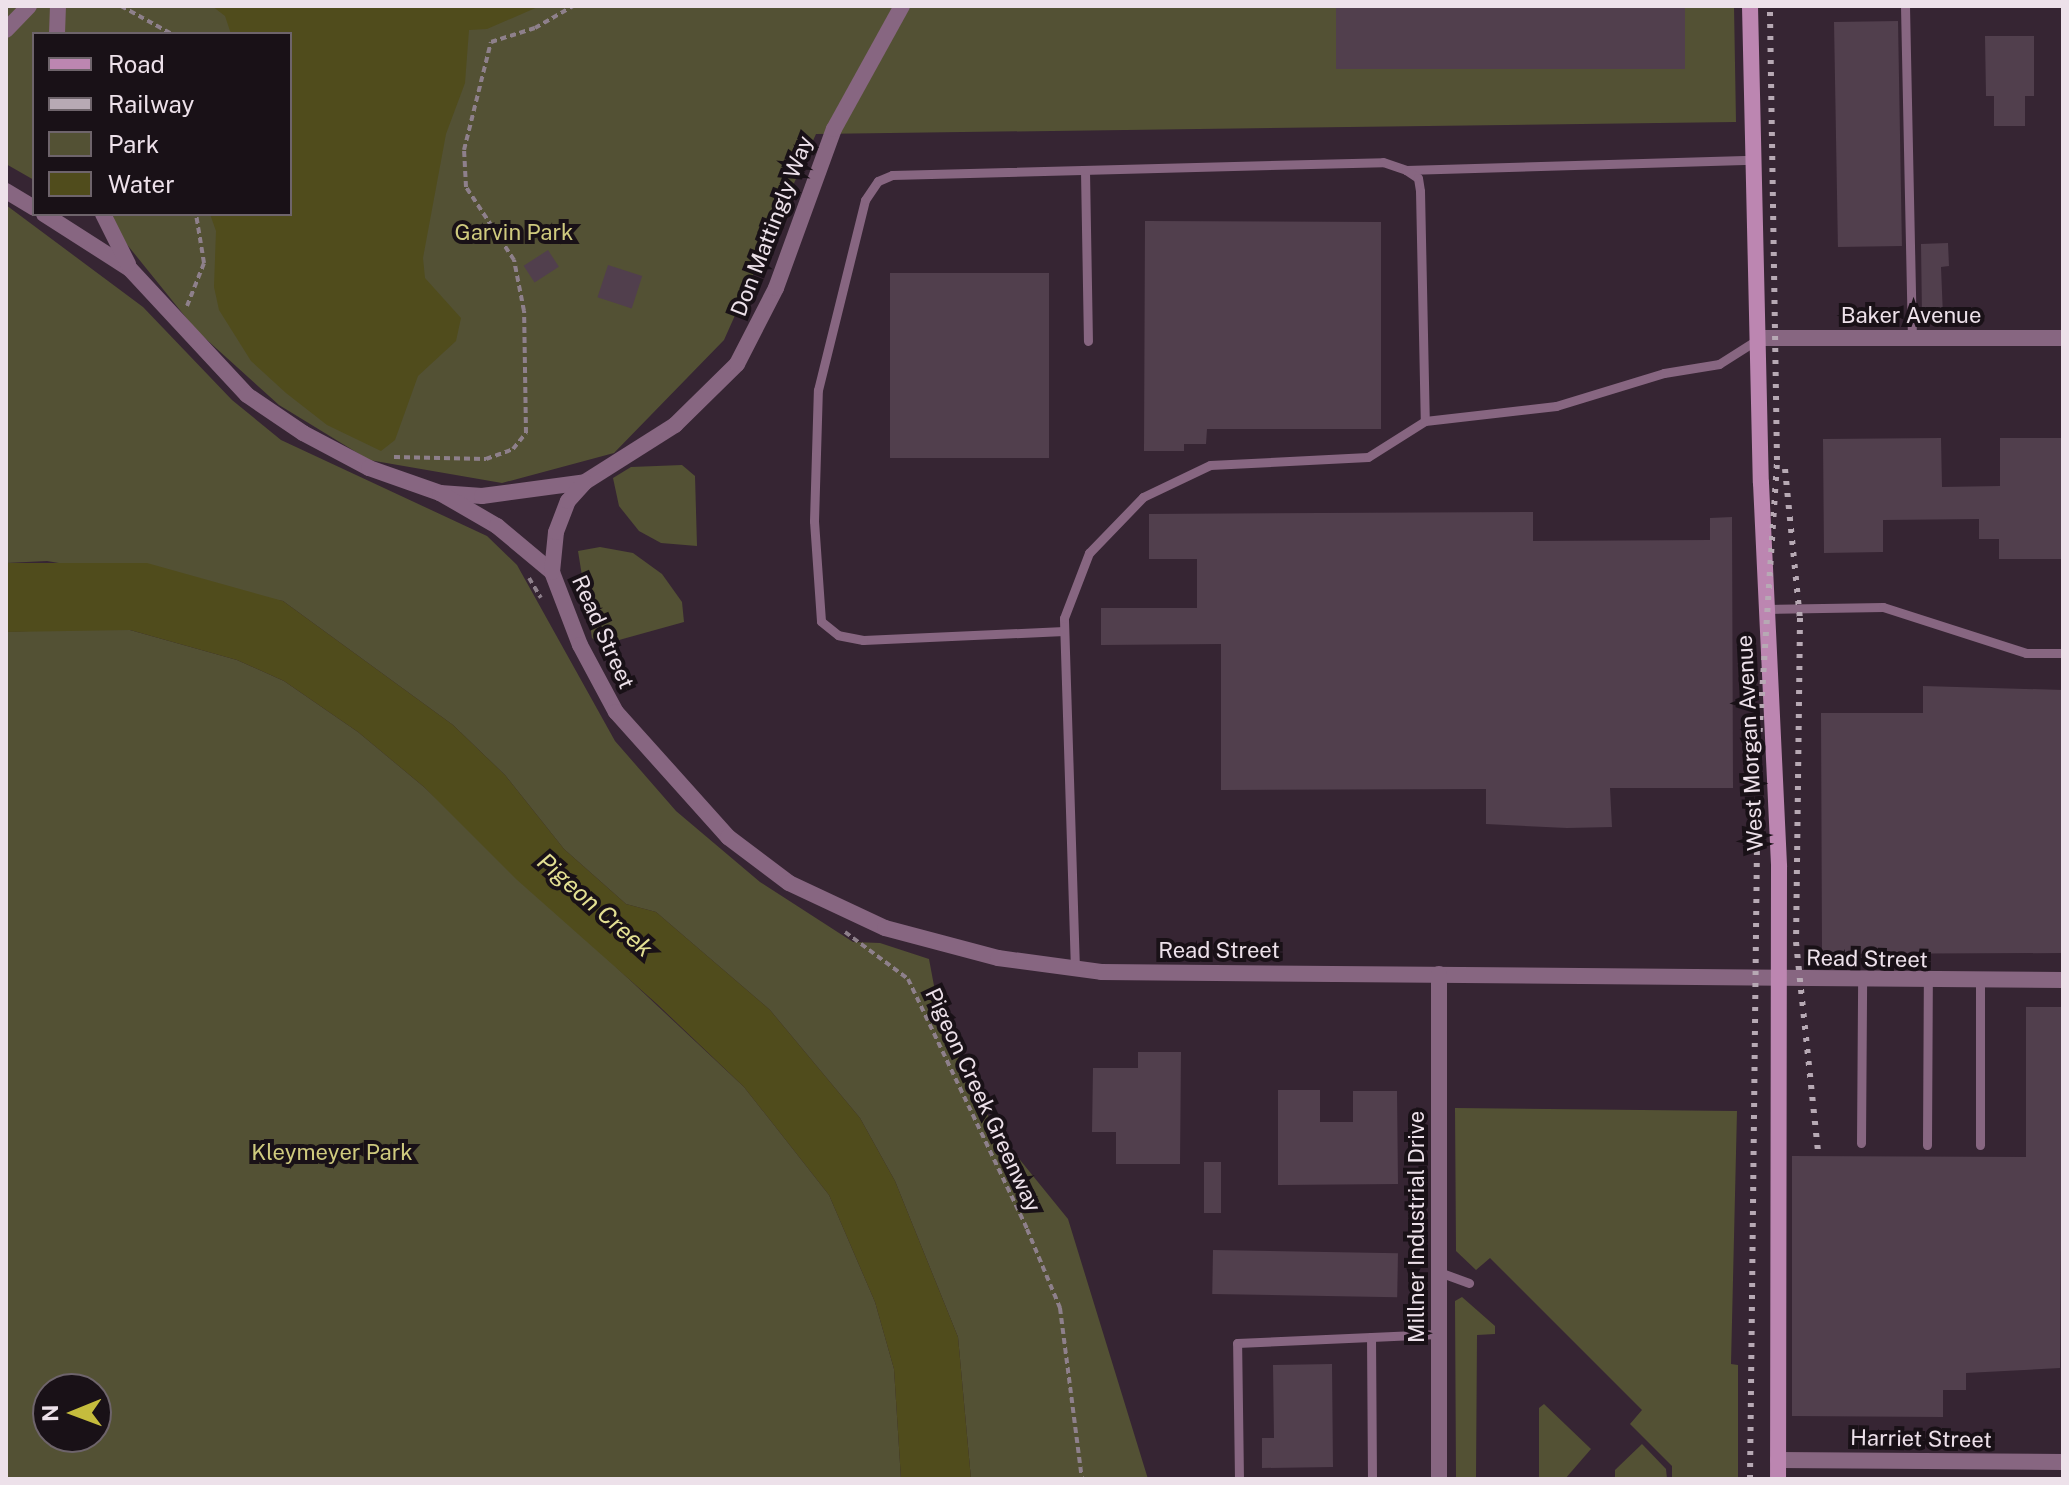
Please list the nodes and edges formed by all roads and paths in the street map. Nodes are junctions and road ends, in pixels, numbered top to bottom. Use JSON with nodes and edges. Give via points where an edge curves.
{"nodes":[{"id":1,"x":29,"y":6,"type":"edge"},
{"id":2,"x":58,"y":6,"type":"edge"},
{"id":3,"x":121,"y":6,"type":"edge"},
{"id":4,"x":573,"y":6,"type":"edge"},
{"id":5,"x":902,"y":6,"type":"edge"},
{"id":6,"x":1750,"y":6,"type":"edge"},
{"id":7,"x":1905,"y":6,"type":"edge"},
{"id":8,"x":6,"y":30,"type":"edge"},
{"id":9,"x":57,"y":32,"type":"edge"},
{"id":10,"x":168,"y":32,"type":"edge"},
{"id":11,"x":1753,"y":160,"type":"junction"},
{"id":12,"x":1406,"y":170,"type":"junction"},
{"id":13,"x":1085,"y":171,"type":"junction"},
{"id":14,"x":6,"y":191,"type":"edge"},
{"id":15,"x":32,"y":207,"type":"edge"},
{"id":16,"x":47,"y":216,"type":"edge"},
{"id":17,"x":104,"y":216,"type":"edge"},
{"id":18,"x":196,"y":216,"type":"edge"},
{"id":19,"x":130,"y":269,"type":"junction"},
{"id":20,"x":174,"y":318,"type":"junction"},
{"id":21,"x":1760,"y":338,"type":"junction"},
{"id":22,"x":1912,"y":338,"type":"junction"},
{"id":23,"x":2063,"y":338,"type":"edge"},
{"id":24,"x":1088,"y":341,"type":"dead end"},
{"id":25,"x":1425,"y":421,"type":"junction"},
{"id":26,"x":379,"y":472,"type":"junction"},
{"id":27,"x":585,"y":482,"type":"junction"},
{"id":28,"x":440,"y":493,"type":"junction"},
{"id":29,"x":523,"y":566,"type":"dead end"},
{"id":30,"x":552,"y":572,"type":"junction"},
{"id":31,"x":543,"y":602,"type":"dead end"},
{"id":32,"x":1766,"y":609,"type":"junction"},
{"id":33,"x":1064,"y":631,"type":"junction"},
{"id":34,"x":2063,"y":653,"type":"edge"},
{"id":35,"x":839,"y":928,"type":"dead end"},
{"id":36,"x":1075,"y":970,"type":"junction"},
{"id":37,"x":1439,"y":974,"type":"junction"},
{"id":38,"x":1779,"y":980,"type":"junction"},
{"id":39,"x":2063,"y":980,"type":"edge"},
{"id":40,"x":1928,"y":981,"type":"junction"},
{"id":41,"x":1980,"y":981,"type":"junction"},
{"id":42,"x":1862,"y":982,"type":"junction"},
{"id":43,"x":1861,"y":1143,"type":"dead end"},
{"id":44,"x":1927,"y":1145,"type":"dead end"},
{"id":45,"x":1980,"y":1145,"type":"dead end"},
{"id":46,"x":1439,"y":1272,"type":"junction"},
{"id":47,"x":1469,"y":1283,"type":"dead end"},
{"id":48,"x":1438,"y":1334,"type":"junction"},
{"id":49,"x":1371,"y":1337,"type":"junction"},
{"id":50,"x":1778,"y":1460,"type":"junction"},
{"id":51,"x":2063,"y":1462,"type":"edge"},
{"id":52,"x":1082,"y":1479,"type":"edge"},
{"id":53,"x":1239,"y":1479,"type":"edge"},
{"id":54,"x":1372,"y":1479,"type":"edge"},
{"id":55,"x":1439,"y":1479,"type":"edge"},
{"id":56,"x":1778,"y":1479,"type":"edge"}],
"edges":[{"from":1,"to":8,"type":"street"},
{"from":2,"to":9,"type":"street"},
{"from":3,"to":10,"type":"path"},
{"from":4,"to":26,"type":"path","via":[[535,28],[491,42],[464,150],[466,187],[514,260],[524,311],[526,433],[513,449],[486,459],[396,455]]},
{"from":5,"to":27,"type":"street","name":"Don Mattingly Way","via":[[834,129],[776,288],[737,364],[675,425]]},
{"from":6,"to":11,"type":"street","name":"West Morgan Avenue"},
{"from":7,"to":22,"type":"lane"},
{"from":11,"to":12,"type":"lane"},
{"from":11,"to":21,"type":"street","name":"West Morgan Avenue"},
{"from":12,"to":13,"type":"lane","via":[[1383,162]]},
{"from":12,"to":25,"type":"lane","via":[[1418,178],[1420,191]]},
{"from":13,"to":24,"type":"lane"},
{"from":13,"to":33,"type":"lane","via":[[892,175],[878,181],[865,200],[818,390],[814,521],[821,621],[838,635],[863,640]]},
{"from":14,"to":15,"type":"street"},
{"from":16,"to":19,"type":"street","name":"Don Mattingly Way"},
{"from":17,"to":19,"type":"street"},
{"from":18,"to":20,"type":"path","via":[[204,263],[191,302]]},
{"from":19,"to":20,"type":"street","name":"Don Mattingly Way"},
{"from":20,"to":26,"type":"street","name":"Don Mattingly Way","via":[[247,395],[303,433]]},
{"from":21,"to":22,"type":"street","name":"Baker Avenue"},
{"from":21,"to":25,"type":"lane","via":[[1719,364],[1664,373],[1556,406]]},
{"from":21,"to":32,"type":"street","name":"West Morgan Avenue"},
{"from":22,"to":23,"type":"street","name":"Baker Avenue"},
{"from":25,"to":33,"type":"lane","via":[[1368,457],[1210,465],[1143,497],[1089,553]]},
{"from":26,"to":28,"type":"street","name":"Don Mattingly Way"},
{"from":27,"to":28,"type":"street","name":"Don Mattingly Way","via":[[516,494]]},
{"from":27,"to":30,"type":"street","name":"Read Street","via":[[568,501],[556,532]]},
{"from":28,"to":30,"type":"street","name":"Read Street","via":[[497,526]]},
{"from":29,"to":31,"type":"path"},
{"from":30,"to":36,"type":"street","name":"Read Street","via":[[580,645],[616,712],[681,790],[769,869],[845,913],[885,928],[998,958]]},
{"from":32,"to":34,"type":"lane","via":[[1883,607],[2026,653]]},
{"from":32,"to":38,"type":"street","name":"West Morgan Avenue"},
{"from":33,"to":36,"type":"lane"},
{"from":35,"to":52,"type":"path","name":"Pigeon Creek Greenway","via":[[908,979],[1027,1229],[1060,1308]]},
{"from":36,"to":37,"type":"street","name":"Read Street"},
{"from":37,"to":38,"type":"street","name":"Read Street"},
{"from":37,"to":46,"type":"street","name":"Millner Industrial Drive"},
{"from":38,"to":42,"type":"street","name":"Read Street"},
{"from":38,"to":50,"type":"street","name":"West Morgan Avenue"},
{"from":39,"to":41,"type":"street","name":"Read Street"},
{"from":40,"to":41,"type":"street","name":"Read Street"},
{"from":40,"to":42,"type":"street","name":"Read Street"},
{"from":40,"to":44,"type":"lane"},
{"from":41,"to":45,"type":"lane"},
{"from":42,"to":43,"type":"lane"},
{"from":46,"to":47,"type":"lane"},
{"from":46,"to":48,"type":"street","name":"Millner Industrial Drive"},
{"from":48,"to":49,"type":"lane"},
{"from":48,"to":55,"type":"street","name":"Millner Industrial Drive"},
{"from":49,"to":53,"type":"lane","via":[[1237,1343]]},
{"from":49,"to":54,"type":"lane"},
{"from":50,"to":51,"type":"street","name":"Harriet Street"},
{"from":50,"to":56,"type":"street","name":"West Morgan Avenue"}]}
